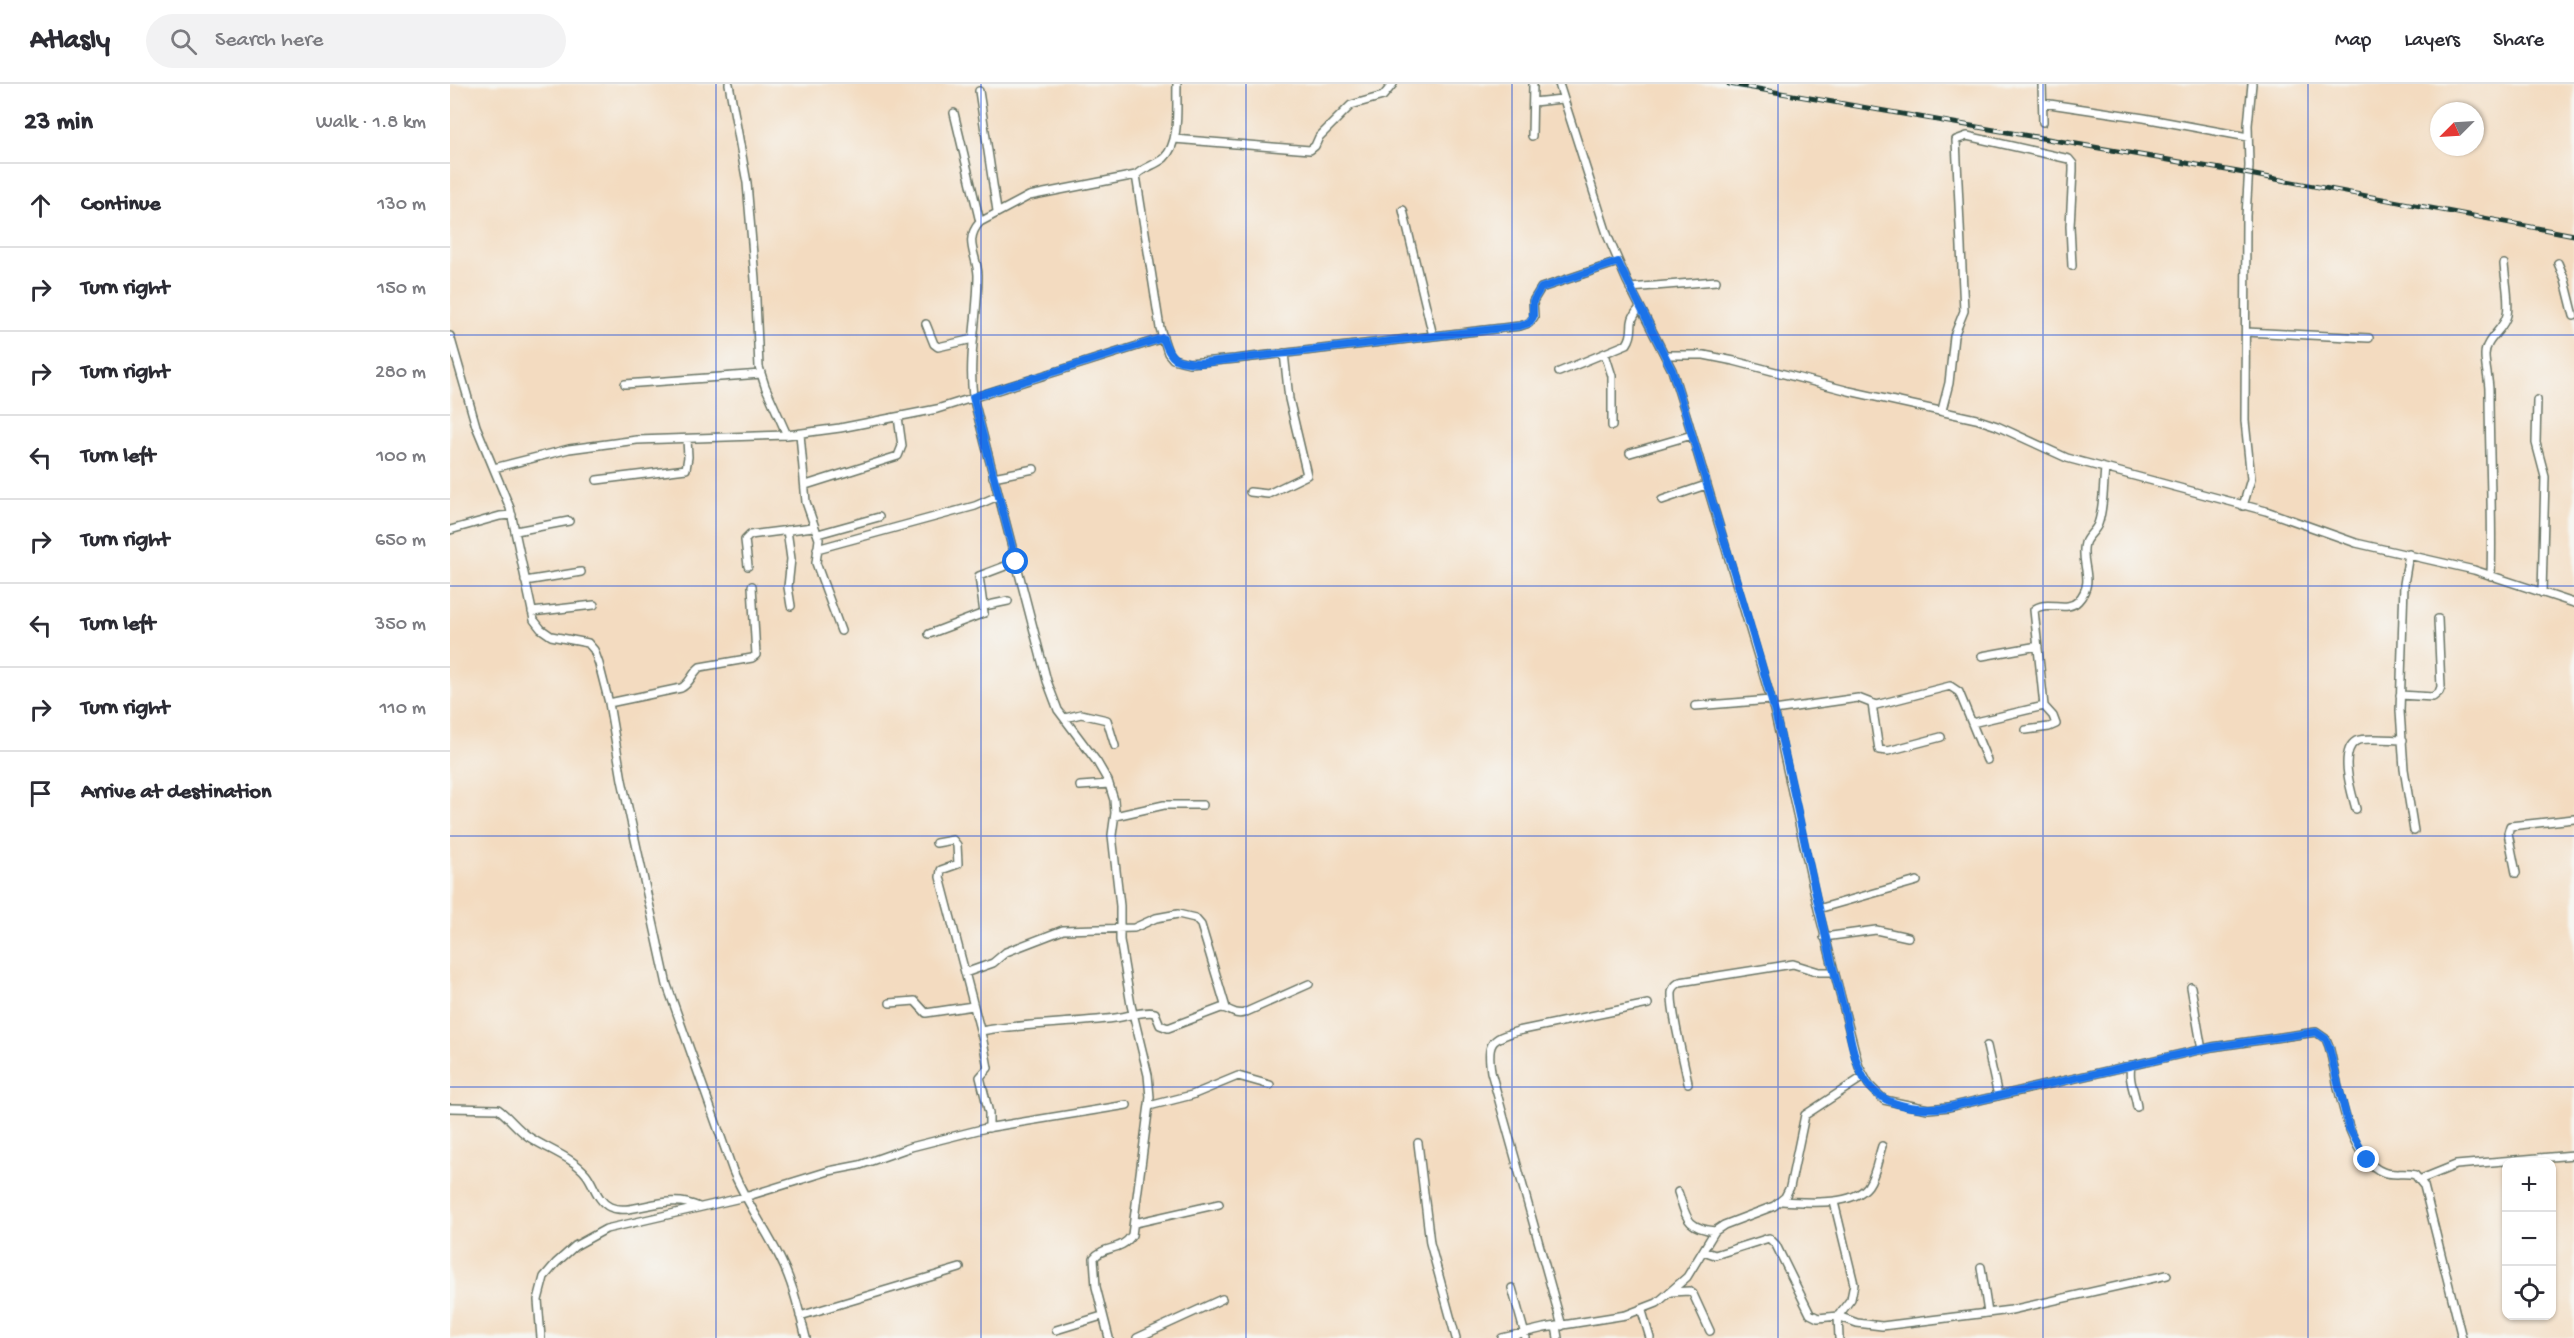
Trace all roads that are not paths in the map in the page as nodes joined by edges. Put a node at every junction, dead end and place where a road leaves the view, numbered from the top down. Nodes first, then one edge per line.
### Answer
1 (729, 84) edge
2 (1177, 84) edge
3 (1393, 84) edge
4 (1533, 84) edge
5 (1558, 84) edge
6 (2042, 84) edge
7 (2252, 84) edge
8 (980, 91) dead end
9 (1562, 99) junction
10 (1533, 102) junction
11 (2043, 103) junction
12 (954, 113) dead end
13 (2043, 122) dead end
14 (1532, 136) dead end
15 (2248, 137) junction
16 (1174, 139) junction
17 (1136, 175) junction
18 (1403, 210) dead end
19 (997, 211) junction
20 (980, 222) junction
21 (1618, 262) junction
22 (2558, 263) dead end
23 (2504, 264) dead end
24 (2072, 266) dead end
25 (1716, 281) dead end
26 (1630, 288) junction
27 (1640, 308) junction
28 (2574, 316) edge
29 (926, 324) dead end
30 (2246, 332) junction
31 (450, 336) edge
32 (1433, 336) junction
33 (1163, 338) junction
34 (2369, 338) dead end
35 (973, 339) junction
36 (1284, 353) junction
37 (1605, 354) junction
38 (1665, 355) junction
39 (1559, 372) dead end
40 (761, 374) junction
41 (625, 384) dead end
42 (973, 397) junction
43 (2537, 400) dead end
44 (1942, 410) junction
45 (898, 417) junction
46 (1612, 426) dead end
47 (800, 434) junction
48 (787, 435) junction
49 (1692, 435) junction
50 (687, 439) junction
51 (1630, 453) dead end
52 (494, 468) junction
53 (1034, 469) dead end
54 (2105, 469) junction
55 (993, 477) junction
56 (597, 480) dead end
57 (806, 485) junction
58 (1706, 485) junction
59 (1250, 492) dead end
60 (998, 496) junction
61 (1662, 500) dead end
62 (2243, 506) junction
63 (512, 515) junction
64 (879, 517) dead end
65 (569, 521) dead end
66 (813, 527) junction
67 (450, 530) edge
68 (787, 530) junction
69 (516, 531) junction
70 (818, 534) junction
71 (818, 549) junction
72 (2409, 554) junction
73 (1016, 562) junction
74 (748, 566) dead end
75 (581, 572) dead end
76 (2491, 576) junction
77 (525, 581) junction
78 (752, 586) dead end
79 (2542, 593) junction
80 (1008, 601) dead end
81 (2574, 603) edge
82 (594, 605) dead end
83 (791, 606) dead end
84 (984, 606) junction
85 (532, 612) junction
86 (2438, 619) dead end
87 (841, 631) dead end
88 (929, 634) dead end
89 (2038, 646) junction
90 (1982, 656) dead end
91 (2400, 695) junction
92 (1771, 700) junction
93 (609, 703) junction
94 (1872, 704) junction
95 (1695, 706) dead end
96 (2044, 706) junction
97 (1774, 710) junction
98 (1065, 718) junction
99 (1972, 723) junction
100 (2026, 730) dead end
101 (1941, 737) dead end
102 (2403, 740) junction
103 (1114, 746) dead end
104 (1987, 760) dead end
105 (1109, 784) junction
106 (1080, 786) dead end
107 (1203, 805) dead end
108 (2356, 809) dead end
109 (1115, 816) junction
110 (2574, 819) edge
111 (2414, 831) dead end
112 (936, 843) dead end
113 (2516, 873) dead end
114 (1917, 881) dead end
115 (1818, 909) junction
116 (1120, 929) junction
117 (1824, 937) junction
118 (1908, 937) dead end
119 (1833, 972) junction
120 (965, 973) junction
121 (1309, 984) dead end
122 (2191, 987) dead end
123 (890, 1003) dead end
124 (1648, 1004) dead end
125 (973, 1006) junction
126 (1226, 1008) junction
127 (1134, 1016) junction
128 (981, 1031) junction
129 (1987, 1046) dead end
130 (2202, 1050) junction
131 (2131, 1065) junction
132 (1863, 1077) junction
133 (1688, 1083) dead end
134 (1270, 1085) dead end
135 (1998, 1096) junction
136 (1127, 1105) dead end
137 (1149, 1106) junction
138 (2137, 1107) dead end
139 (450, 1108) edge
140 (989, 1128) junction
141 (1418, 1143) dead end
142 (1882, 1146) dead end
143 (2574, 1155) edge
144 (2420, 1180) junction
145 (1678, 1192) dead end
146 (745, 1197) junction
147 (1782, 1202) junction
148 (1834, 1202) junction
149 (1219, 1204) dead end
150 (700, 1207) junction
151 (1135, 1223) junction
152 (1715, 1231) junction
153 (1703, 1251) junction
154 (1981, 1267) dead end
155 (960, 1268) dead end
156 (2167, 1275) dead end
157 (1512, 1288) dead end
158 (1671, 1292) junction
159 (1222, 1299) dead end
160 (1642, 1311) junction
161 (1988, 1313) junction
162 (800, 1316) junction
163 (1102, 1316) junction
164 (1838, 1316) junction
165 (1559, 1326) junction
166 (1056, 1330) dead end
167 (1710, 1331) dead end
168 (1525, 1335) edge
169 (542, 1338) edge
170 (806, 1338) edge
171 (1108, 1338) edge
172 (1137, 1338) edge
173 (1456, 1338) edge
174 (1502, 1338) edge
175 (1558, 1338) edge
176 (1650, 1338) edge
177 (1839, 1338) edge
178 (2462, 1338) edge

1 - 40 street
2 - 16 street
3 - 16 street
4 - 10 street
5 - 9 street
6 - 11 street
7 - 15 street
8 - 19 street
9 - 10 street
9 - 21 street
10 - 14 street
11 - 13 street
11 - 15 street
12 - 20 street
15 - 30 street
16 - 17 street
17 - 19 street
17 - 33 street
18 - 32 street
19 - 20 street
20 - 35 street
21 - 26 street
21 - 32 street
22 - 28 street
23 - 76 street
24 - 44 street
25 - 26 street
26 - 27 street
27 - 37 street
27 - 38 street
29 - 35 street
30 - 34 street
30 - 62 street
31 - 52 street
32 - 36 street
33 - 36 street
33 - 42 street
35 - 42 street
36 - 59 street
37 - 39 street
37 - 46 street
38 - 44 street
38 - 49 street
40 - 41 street
40 - 48 street
42 - 45 street
42 - 55 street
43 - 79 street
44 - 54 street
45 - 47 street
45 - 57 street
47 - 48 street
47 - 57 street
48 - 50 street
49 - 51 street
49 - 58 street
50 - 52 street
50 - 56 street
52 - 63 street
53 - 55 street
54 - 62 street
54 - 89 street
55 - 60 street
57 - 66 street
58 - 61 street
58 - 92 street
60 - 71 street
60 - 73 street
62 - 72 street
63 - 67 street
63 - 69 street
64 - 70 street
65 - 69 street
66 - 68 street
66 - 70 street
68 - 74 street
68 - 83 street
69 - 77 street
70 - 71 street
71 - 87 street
72 - 76 street
72 - 91 street
73 - 84 street
73 - 98 street
75 - 77 street
76 - 79 street
77 - 85 street
78 - 93 street
79 - 81 street
80 - 84 street
82 - 85 street
84 - 88 street
85 - 93 street
86 - 91 street
89 - 90 street
89 - 96 street
91 - 102 street
92 - 95 street
92 - 97 street
93 - 146 street
94 - 97 street
94 - 99 street
94 - 101 street
96 - 99 street
96 - 100 street
97 - 115 street
98 - 103 street
98 - 105 street
99 - 104 street
102 - 108 street
102 - 111 street
105 - 106 street
105 - 109 street
107 - 109 street
109 - 116 street
110 - 113 street
112 - 120 street
114 - 115 street
115 - 117 street
116 - 120 street
116 - 126 street
116 - 127 street
117 - 118 street
117 - 119 street
119 - 132 street
119 - 133 street
120 - 125 street
121 - 126 street
122 - 130 street
123 - 125 street
124 - 165 street
125 - 128 street
126 - 127 street
127 - 128 street
127 - 137 street
128 - 140 street
129 - 135 street
130 - 131 street
130 - 144 street
131 - 135 street
131 - 138 street
132 - 135 street
132 - 147 street
134 - 137 street
136 - 140 street
137 - 151 street
139 - 150 street
140 - 146 street
141 - 173 street
142 - 148 street
143 - 144 street
144 - 178 street
145 - 152 street
146 - 150 street
146 - 162 street
147 - 148 street
147 - 152 street
148 - 164 street
149 - 151 street
150 - 169 street
151 - 163 street
152 - 153 street
153 - 158 street
153 - 164 street
154 - 161 street
155 - 162 street
156 - 161 street
157 - 168 street
158 - 160 street
158 - 167 street
159 - 172 street
160 - 165 street
160 - 176 street
161 - 164 street
162 - 170 street
163 - 166 street
163 - 171 street
164 - 177 street
165 - 168 street
165 - 175 street
168 - 174 street

